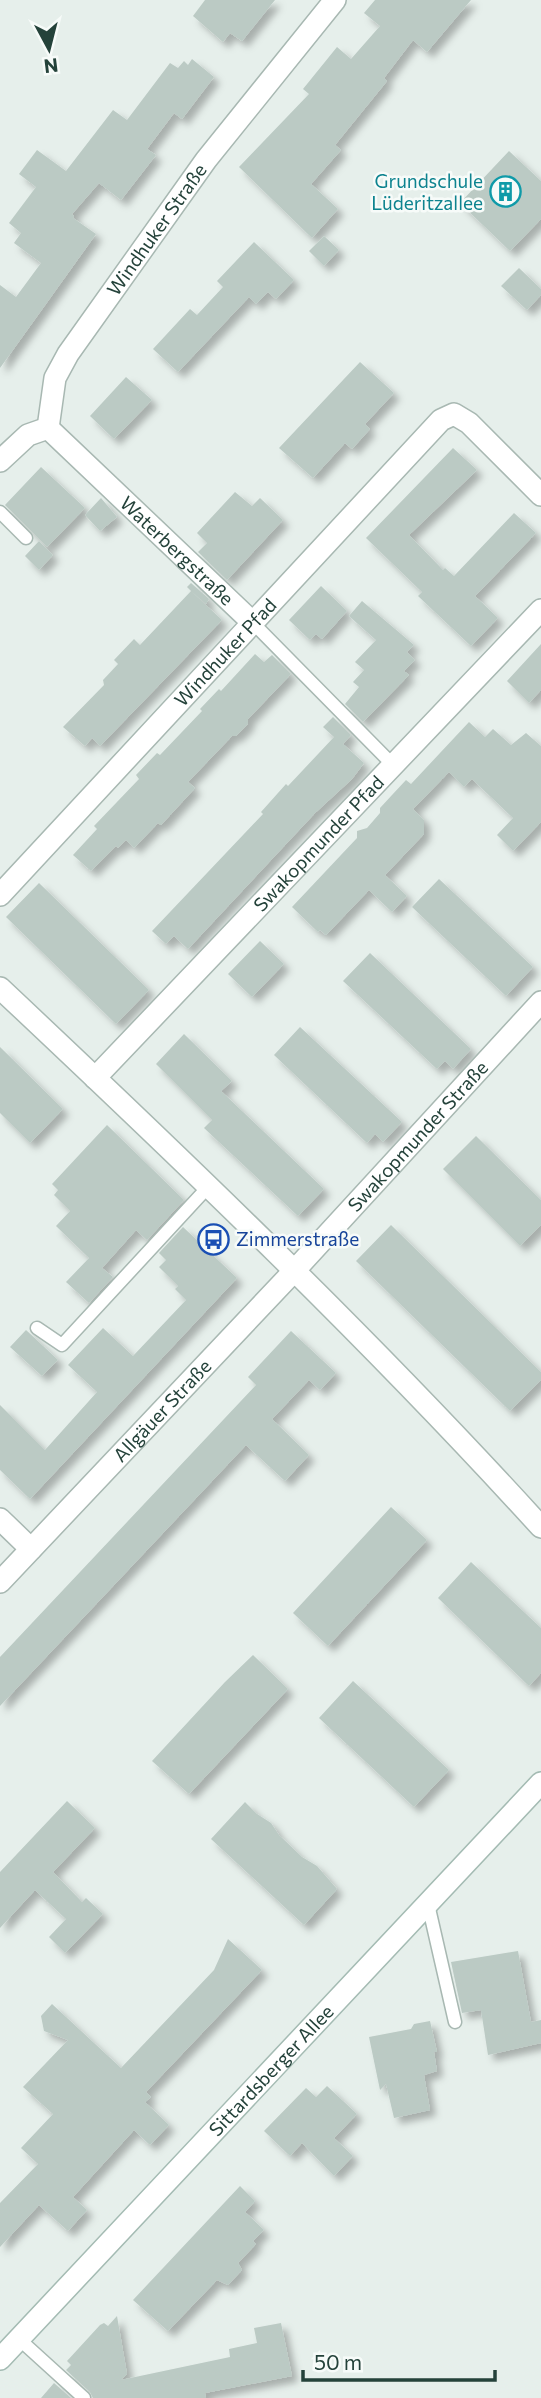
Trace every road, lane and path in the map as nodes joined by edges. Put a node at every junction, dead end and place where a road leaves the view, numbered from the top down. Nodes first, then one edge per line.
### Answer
1 (335, 0) edge
2 (48, 428) junction
3 (0, 461) edge
4 (541, 495) edge
5 (0, 512) edge
6 (26, 538) dead end
7 (541, 610) edge
8 (251, 622) junction
9 (394, 766) junction
10 (0, 895) edge
11 (0, 988) edge
12 (541, 1002) edge
13 (95, 1078) junction
14 (208, 1187) junction
15 (294, 1271) junction
16 (37, 1328) dead end
17 (0, 1519) edge
18 (541, 1527) edge
19 (32, 1549) junction
20 (0, 1582) edge
21 (541, 1783) edge
22 (428, 1904) junction
23 (455, 2022) dead end
24 (19, 2339) junction
25 (0, 2359) edge
26 (84, 2398) edge

1 - 2 street, Windhuker Straße
2 - 3 street
2 - 8 street, Waterbergstraße
4 - 8 street, Windhuker Pfad
5 - 6 lane
7 - 9 street, Swakopmunder Pfad
8 - 9 lane, Waterbergstraße
8 - 10 street, Windhuker Pfad
9 - 13 street, Swakopmunder Pfad
11 - 13 street
12 - 15 street, Swakopmunder Straße
13 - 14 street
14 - 15 street
14 - 16 lane
15 - 18 street
15 - 19 street, Allgäuer Straße
17 - 19 street
19 - 20 street, Allgäuer Straße
21 - 22 street, Sittardsberger Allee
22 - 23 lane
22 - 24 street, Sittardsberger Allee
24 - 25 street, Sittardsberger Allee
24 - 26 lane

